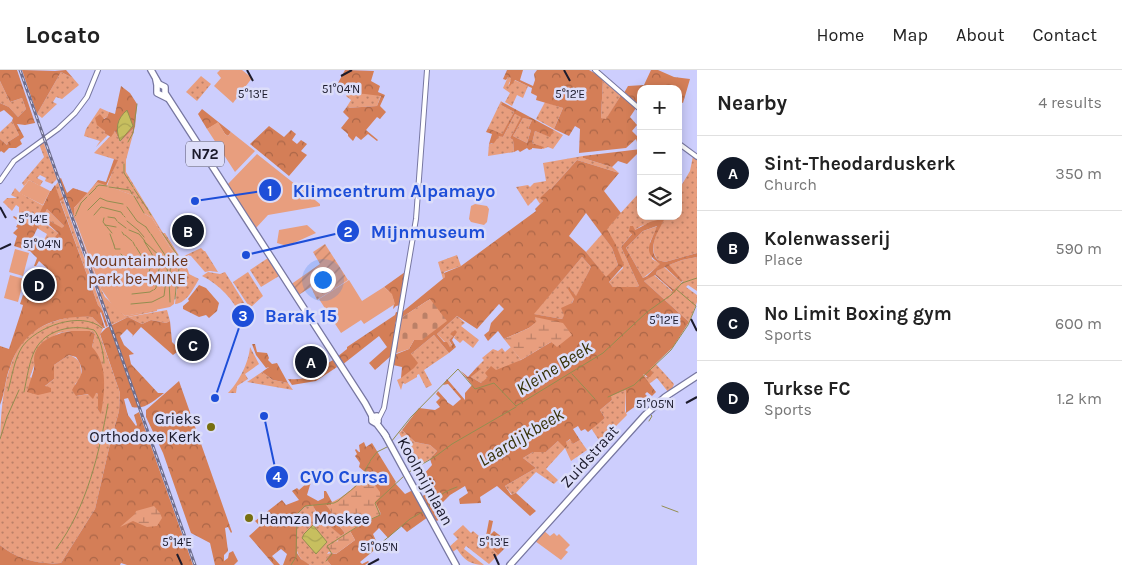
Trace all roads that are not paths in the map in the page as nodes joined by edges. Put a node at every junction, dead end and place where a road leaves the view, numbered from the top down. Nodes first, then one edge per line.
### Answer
1 (98, 70) edge
2 (426, 70) edge
3 (595, 70) edge
4 (152, 73) edge
5 (637, 107) edge
6 (682, 145) edge
7 (697, 157) edge
8 (0, 181) edge
9 (697, 376) edge
10 (376, 418) junction
11 (456, 565) edge
12 (510, 565) edge

1 - 8 street
2 - 10 street
3 - 5 street
4 - 10 main road, Koolmijnlaan / N72
6 - 7 street
9 - 12 main road, Zuidstraat
10 - 11 main road, Koolmijnlaan / N72

